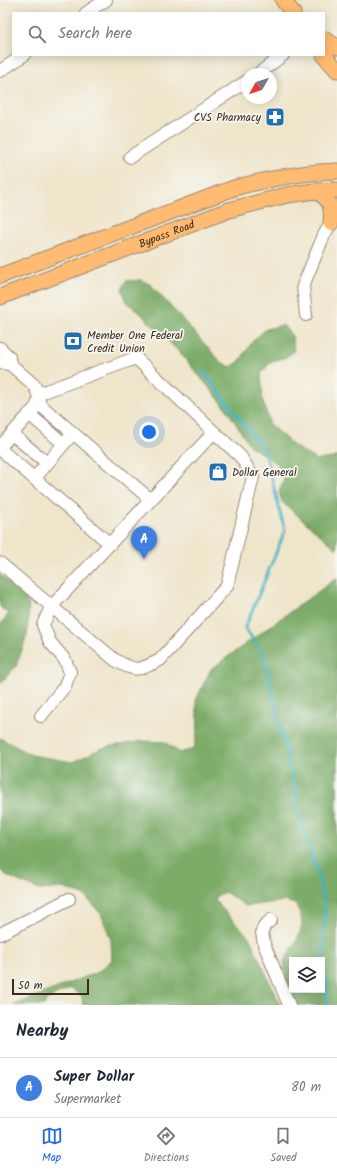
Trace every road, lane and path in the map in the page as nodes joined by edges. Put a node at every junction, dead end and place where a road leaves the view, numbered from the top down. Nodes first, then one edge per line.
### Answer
1 (106, 0) edge
2 (283, 0) edge
3 (88, 12) edge
4 (292, 12) edge
5 (325, 40) edge
6 (337, 47) edge
7 (22, 56) edge
8 (282, 56) edge
9 (325, 56) edge
10 (266, 68) edge
11 (337, 70) edge
12 (0, 71) edge
13 (241, 85) edge
14 (130, 157) dead end
15 (337, 172) edge
16 (337, 190) edge
17 (316, 191) junction
18 (334, 219) edge
19 (0, 276) edge
20 (0, 297) edge
21 (306, 315) dead end
22 (0, 348) edge
23 (5, 364) edge
24 (38, 398) junction
25 (29, 414) junction
26 (214, 432) junction
27 (73, 433) junction
28 (12, 434) junction
29 (64, 444) junction
30 (0, 448) edge
31 (48, 463) junction
32 (34, 479) junction
33 (151, 500) junction
34 (110, 544) junction
35 (0, 562) edge
36 (51, 607) junction
37 (41, 716) dead end
38 (69, 899) dead end
39 (271, 920) dead end
40 (0, 934) edge
41 (289, 1005) edge

1 - 3 street
2 - 4 main road
5 - 6 main road
7 - 12 street
8 - 10 street
9 - 11 main road
13 - 14 street
15 - 19 main road, Bypass Road
16 - 17 main road, Bypass Road
17 - 18 main road
17 - 20 main road, Bypass Road
18 - 21 street
22 - 23 street
23 - 24 street
24 - 25 street
24 - 26 street
24 - 27 street
25 - 28 street
25 - 29 street
26 - 33 street
26 - 36 street
27 - 29 street
27 - 33 street
28 - 30 street
28 - 31 street
29 - 31 street
30 - 32 street
31 - 32 street
32 - 34 street
33 - 34 street
34 - 36 street
35 - 36 street
36 - 37 street
38 - 40 street
39 - 41 street

